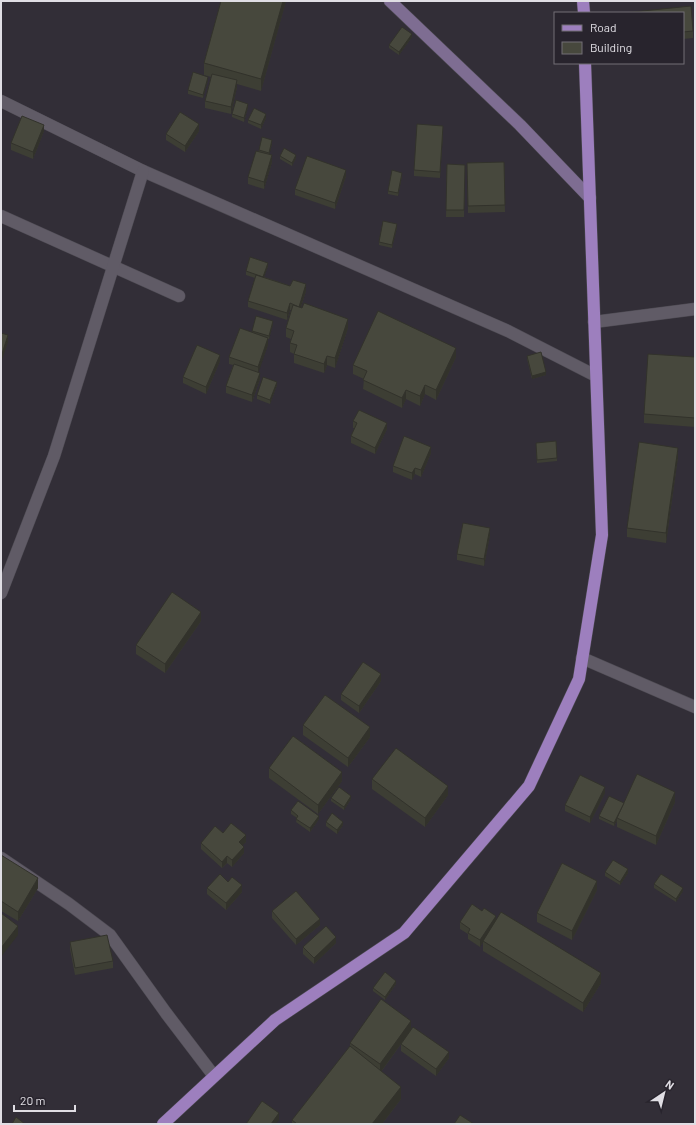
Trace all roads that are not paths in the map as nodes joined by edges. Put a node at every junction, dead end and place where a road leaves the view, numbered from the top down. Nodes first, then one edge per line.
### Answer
1 (390, 1) edge
2 (583, 1) edge
3 (584, 12) edge
4 (585, 64) edge
5 (1, 100) edge
6 (143, 171) junction
7 (590, 198) junction
8 (1, 216) edge
9 (114, 267) junction
10 (179, 296) dead end
11 (695, 309) edge
12 (594, 322) junction
13 (596, 376) junction
14 (1, 593) edge
15 (582, 658) junction
16 (695, 708) edge
17 (1, 858) edge
18 (214, 1076) junction
19 (163, 1124) edge

1 - 7 street
2 - 3 main road
4 - 7 main road
5 - 6 street
6 - 9 street
6 - 13 street
7 - 12 main road
8 - 9 street
9 - 10 street
9 - 14 street
11 - 12 street
12 - 13 main road
13 - 15 main road
15 - 16 street
15 - 18 main road
17 - 18 street
18 - 19 main road

